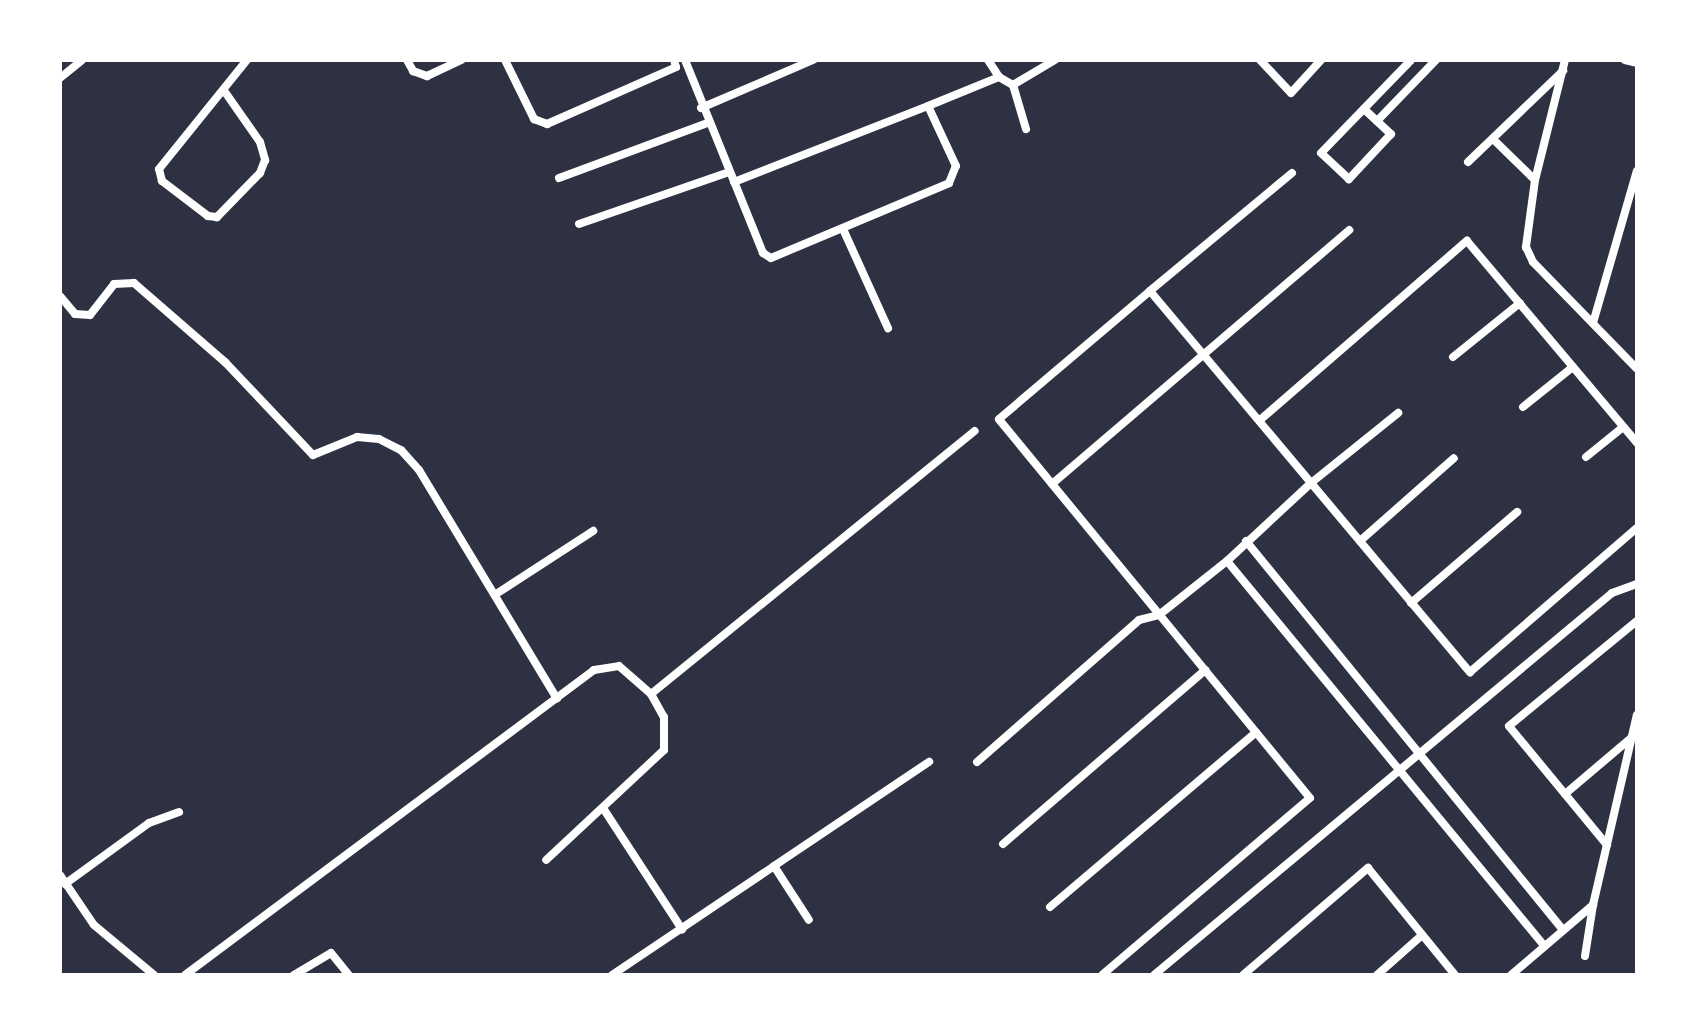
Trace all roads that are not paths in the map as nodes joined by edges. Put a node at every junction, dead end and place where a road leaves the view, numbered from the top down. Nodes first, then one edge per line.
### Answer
1 (82, 60) edge
2 (247, 60) edge
3 (407, 60) edge
4 (462, 60) edge
5 (505, 60) edge
6 (674, 60) edge
7 (685, 60) edge
8 (813, 60) edge
9 (988, 60) edge
10 (1055, 60) edge
11 (1260, 60) edge
12 (1321, 60) edge
13 (1411, 60) edge
14 (1436, 60) edge
15 (1565, 60) edge
16 (1625, 60) edge
17 (1637, 63) edge
18 (1563, 71) junction
19 (999, 77) junction
20 (60, 78) edge
21 (1013, 85) junction
22 (225, 92) junction
23 (928, 106) junction
24 (701, 108) junction
25 (1364, 109) junction
26 (1377, 121) junction
27 (708, 123) junction
28 (1026, 129) dead end
29 (1494, 140) junction
30 (1468, 162) dead end
31 (1637, 171) edge
32 (729, 172) junction
33 (1292, 173) dead end
34 (559, 178) dead end
35 (1535, 180) junction
36 (734, 182) junction
37 (579, 224) dead end
38 (843, 229) junction
39 (1349, 230) dead end
40 (1150, 291) junction
41 (60, 296) edge
42 (1520, 303) junction
43 (1593, 323) junction
44 (888, 328) dead end
45 (1203, 352) junction
46 (1453, 357) dead end
47 (1573, 367) junction
48 (1637, 369) edge
49 (1523, 407) dead end
50 (1398, 413) dead end
51 (1260, 420) junction
52 (1623, 427) junction
53 (975, 431) dead end
54 (1637, 443) edge
55 (1586, 457) dead end
56 (1454, 458) dead end
57 (1311, 483) junction
58 (1052, 484) junction
59 (1517, 512) dead end
60 (1637, 528) edge
61 (593, 531) dead end
62 (1246, 541) junction
63 (1360, 541) junction
64 (1227, 561) junction
65 (1637, 584) edge
66 (496, 594) junction
67 (1411, 603) junction
68 (1159, 615) junction
69 (1637, 621) edge
70 (1205, 670) junction
71 (651, 694) junction
72 (557, 699) junction
73 (1637, 715) edge
74 (1256, 732) junction
75 (1631, 738) junction
76 (1419, 753) junction
77 (929, 762) dead end
78 (977, 762) dead end
79 (1399, 770) junction
80 (1565, 794) junction
81 (603, 808) junction
82 (179, 812) dead end
83 (1003, 844) dead end
84 (1607, 845) junction
85 (546, 860) dead end
86 (774, 866) junction
87 (60, 875) edge
88 (65, 884) junction
89 (1593, 905) junction
90 (1050, 907) dead end
91 (809, 920) dead end
92 (682, 929) junction
93 (1563, 930) junction
94 (1422, 935) junction
95 (1544, 946) junction
96 (1585, 956) dead end
97 (154, 975) edge
98 (185, 975) edge
99 (294, 975) edge
100 (349, 975) edge
101 (612, 975) edge
102 (1102, 975) edge
103 (1154, 975) edge
104 (1243, 975) edge
105 (1377, 975) edge
106 (1455, 975) edge
107 (1511, 975) edge

1 - 20 street
2 - 22 street
3 - 4 street
5 - 6 street
7 - 24 street
8 - 24 street
9 - 19 street
10 - 21 street
11 - 12 street
13 - 25 street
14 - 26 street
15 - 18 street
16 - 17 street
18 - 29 street
18 - 35 street
19 - 21 street
19 - 23 street
21 - 28 street
22 - 22 street
23 - 36 street
23 - 38 street
24 - 27 street
25 - 26 street
25 - 26 street
27 - 32 street
27 - 34 street
29 - 30 street
29 - 35 street
31 - 43 street
32 - 36 street
32 - 37 street
33 - 40 street
35 - 43 street
36 - 38 street
38 - 44 street
39 - 45 street
40 - 45 street
40 - 58 street
41 - 66 street
42 - 46 street
42 - 47 street
42 - 51 street
43 - 48 street
45 - 51 street
45 - 58 street
47 - 49 street
47 - 52 street
50 - 57 street
51 - 57 street
52 - 54 street
52 - 55 street
53 - 71 street
56 - 63 street
57 - 62 street
57 - 63 street
58 - 68 street
59 - 67 street
60 - 67 street
61 - 66 street
62 - 64 street
62 - 76 street
63 - 67 street
64 - 68 street
64 - 79 street
65 - 76 street
66 - 72 street
68 - 70 street
68 - 78 street
69 - 80 street
70 - 74 street
70 - 83 street
71 - 72 street
71 - 81 street
72 - 98 street
73 - 75 street
74 - 90 street
74 - 102 street
75 - 80 street
75 - 84 street
76 - 79 street
76 - 93 street
77 - 86 street
79 - 95 street
79 - 103 street
80 - 84 street
81 - 85 street
81 - 92 street
82 - 88 street
84 - 89 street
86 - 91 street
86 - 92 street
87 - 88 street
88 - 97 street
89 - 93 street
89 - 96 street
92 - 101 street
93 - 95 street
94 - 104 street
94 - 105 street
94 - 106 street
95 - 107 street
99 - 100 street

